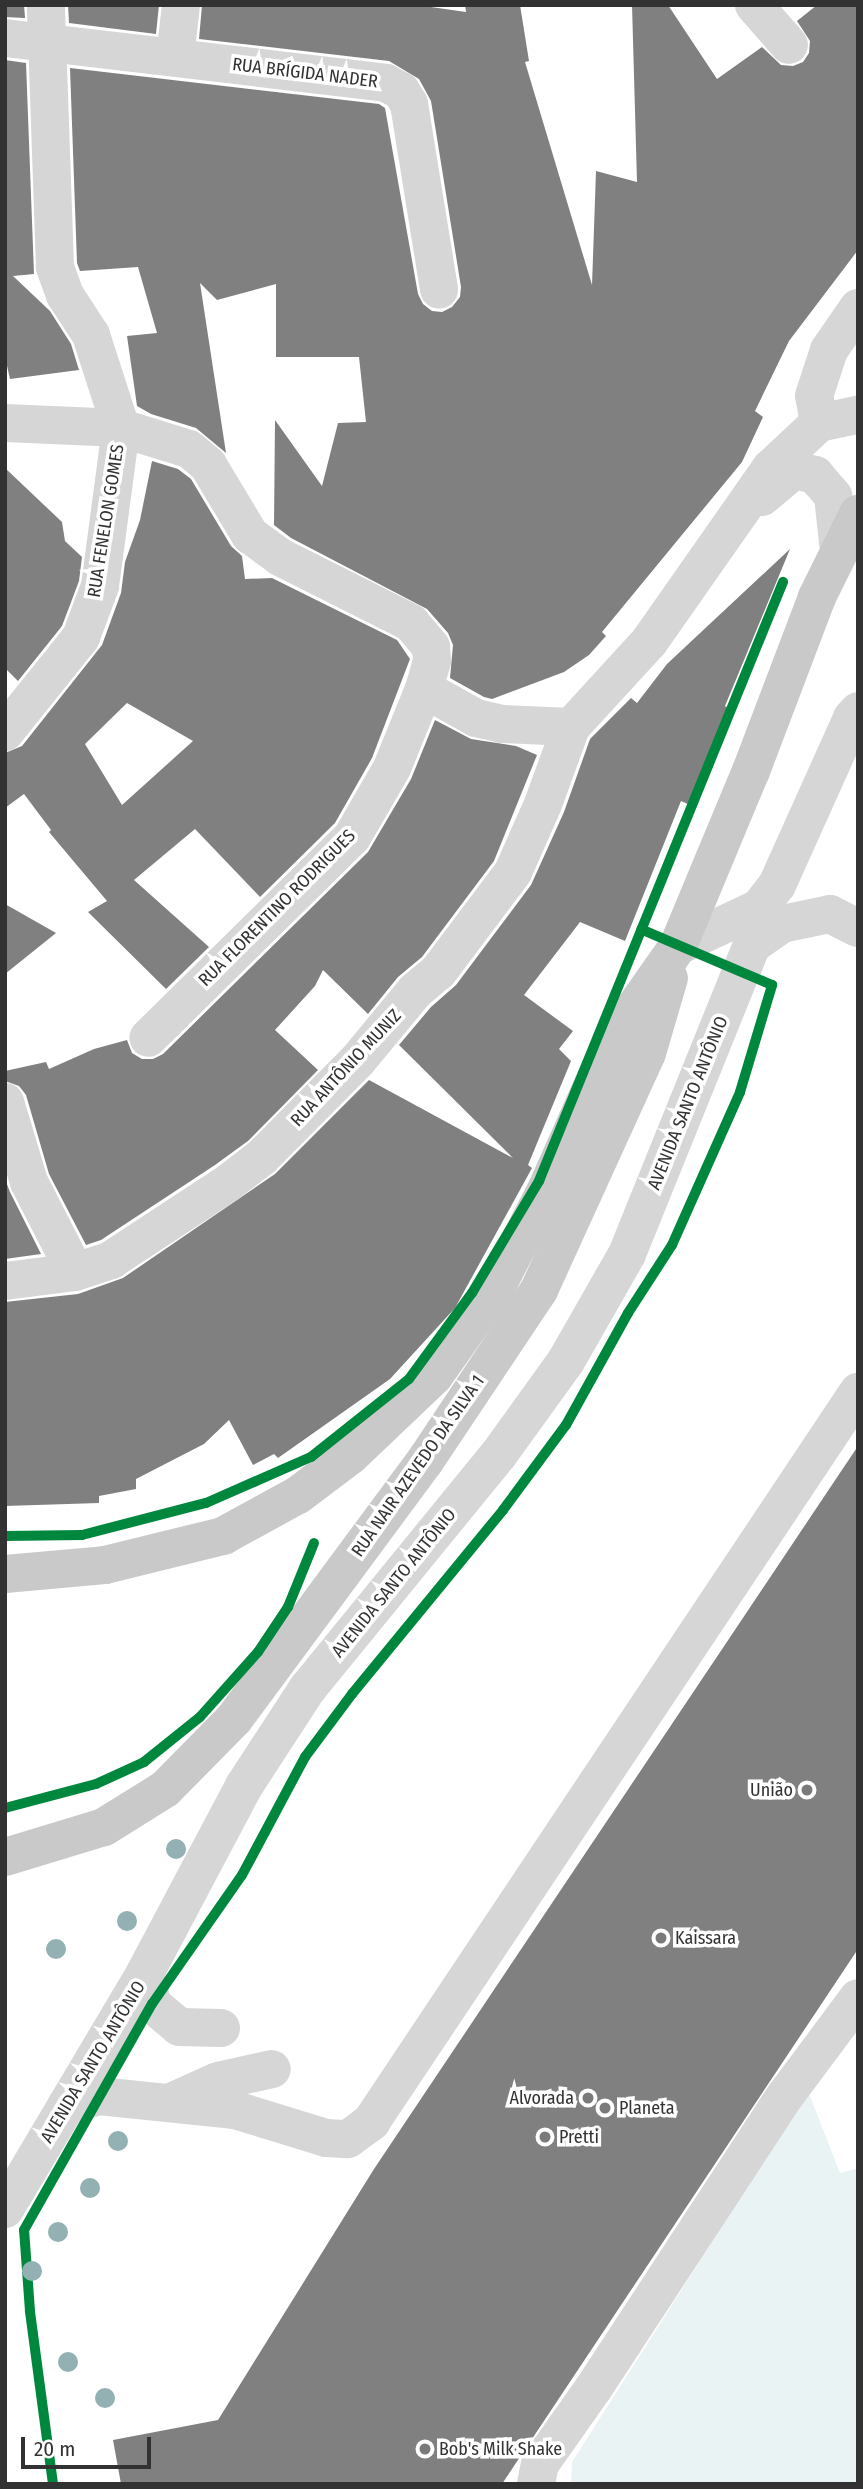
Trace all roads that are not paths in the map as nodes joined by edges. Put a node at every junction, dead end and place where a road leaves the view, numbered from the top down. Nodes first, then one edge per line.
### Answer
1 (46, 5) edge
2 (181, 5) edge
3 (754, 5) edge
4 (5, 38) edge
5 (50, 44) junction
6 (789, 45) dead end
7 (175, 57) junction
8 (439, 290) dead end
9 (858, 308) edge
10 (858, 415) edge
11 (5, 423) edge
12 (819, 423) junction
13 (121, 428) junction
14 (858, 514) edge
15 (735, 522) junction
16 (839, 551) junction
17 (424, 688) junction
18 (858, 711) edge
19 (571, 727) junction
20 (5, 732) edge
21 (858, 929) edge
22 (678, 946) junction
23 (148, 1038) dead end
24 (5, 1102) edge
25 (75, 1272) junction
26 (5, 1281) edge
27 (858, 1392) edge
28 (5, 1574) edge
29 (5, 1857) edge
30 (145, 1973) junction
31 (858, 1997) edge
32 (221, 2028) dead end
33 (272, 2070) dead end
34 (169, 2102) junction
35 (66, 2106) junction
36 (5, 2208) edge
37 (536, 2484) edge

1 - 5 street, RUA FENELON GOMES
2 - 7 street
3 - 6 street
4 - 5 street, RUA BRÍGIDA NADER
5 - 7 street, RUA BRÍGIDA NADER
5 - 13 street, RUA FENELON GOMES
7 - 8 street, RUA BRÍGIDA NADER
9 - 12 street
10 - 12 street
11 - 13 street, RUA FLORENTINO RODRIGUES
12 - 15 street
13 - 17 street, RUA FLORENTINO RODRIGUES
13 - 20 street, RUA FENELON GOMES
14 - 16 main road
15 - 16 street
15 - 19 street
16 - 22 main road
17 - 19 street
17 - 23 street, RUA FLORENTINO RODRIGUES
18 - 22 street
19 - 25 street, RUA ANTÔNIO MUNIZ
21 - 30 street, AVENIDA SANTO ANTÔNIO
22 - 28 main road
22 - 29 main road, RUA NAIR AZEVEDO DA SILVA 1
24 - 25 street
25 - 26 street, RUA ANTÔNIO MUNIZ
27 - 34 street
30 - 32 street
30 - 35 street, AVENIDA SANTO ANTÔNIO
31 - 37 street
33 - 34 street
34 - 35 street
35 - 36 street, AVENIDA SANTO ANTÔNIO

